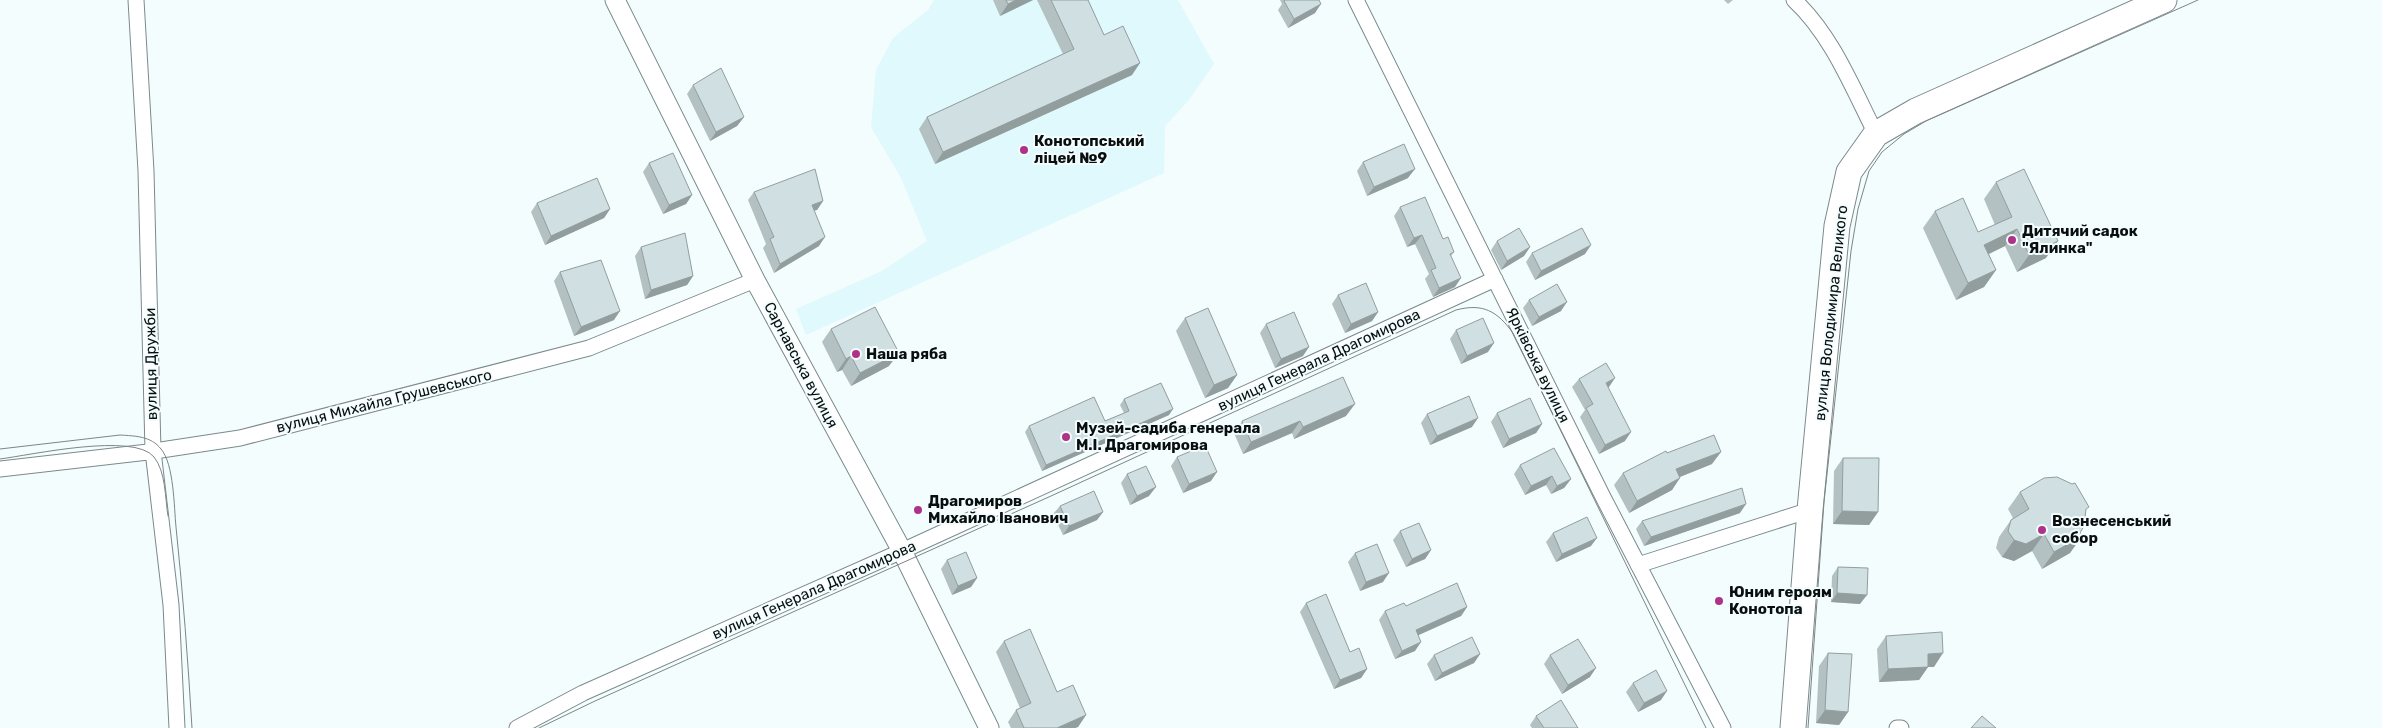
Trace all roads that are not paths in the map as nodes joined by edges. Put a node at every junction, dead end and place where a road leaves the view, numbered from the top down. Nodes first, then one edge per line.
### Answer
1 (136, 0) edge
2 (615, 0) edge
3 (1356, 0) edge
4 (1794, 0) edge
5 (2164, 0) edge
6 (1876, 134) junction
7 (1495, 279) junction
8 (755, 280) junction
9 (153, 451) junction
10 (0, 469) edge
11 (1810, 510) junction
12 (902, 551) junction
13 (1638, 565) junction
14 (177, 728) edge
15 (517, 728) edge
16 (989, 728) edge
17 (1723, 728) edge
18 (1793, 728) edge

1 - 9 street, вулиця Дружби
2 - 8 street, Сарнавська вулиця
3 - 7 street, Ярківська вулиця
4 - 6 street
5 - 6 main road, вулиця Володимира Великого
6 - 11 main road, вулиця Володимира Великого
7 - 12 street, вулиця Генерала Драгомирова
7 - 13 street, Ярківська вулиця
8 - 9 street, вулиця Михайла Грушевського
8 - 12 street, Сарнавська вулиця
9 - 10 street, вулиця Михайла Грушевського
9 - 14 street, вулиця Дружби
11 - 13 street
11 - 18 main road, вулиця Володимира Великого
12 - 15 street, вулиця Генерала Драгомирова
12 - 16 street, Сарнавська вулиця
13 - 17 street, Ярківська вулиця

